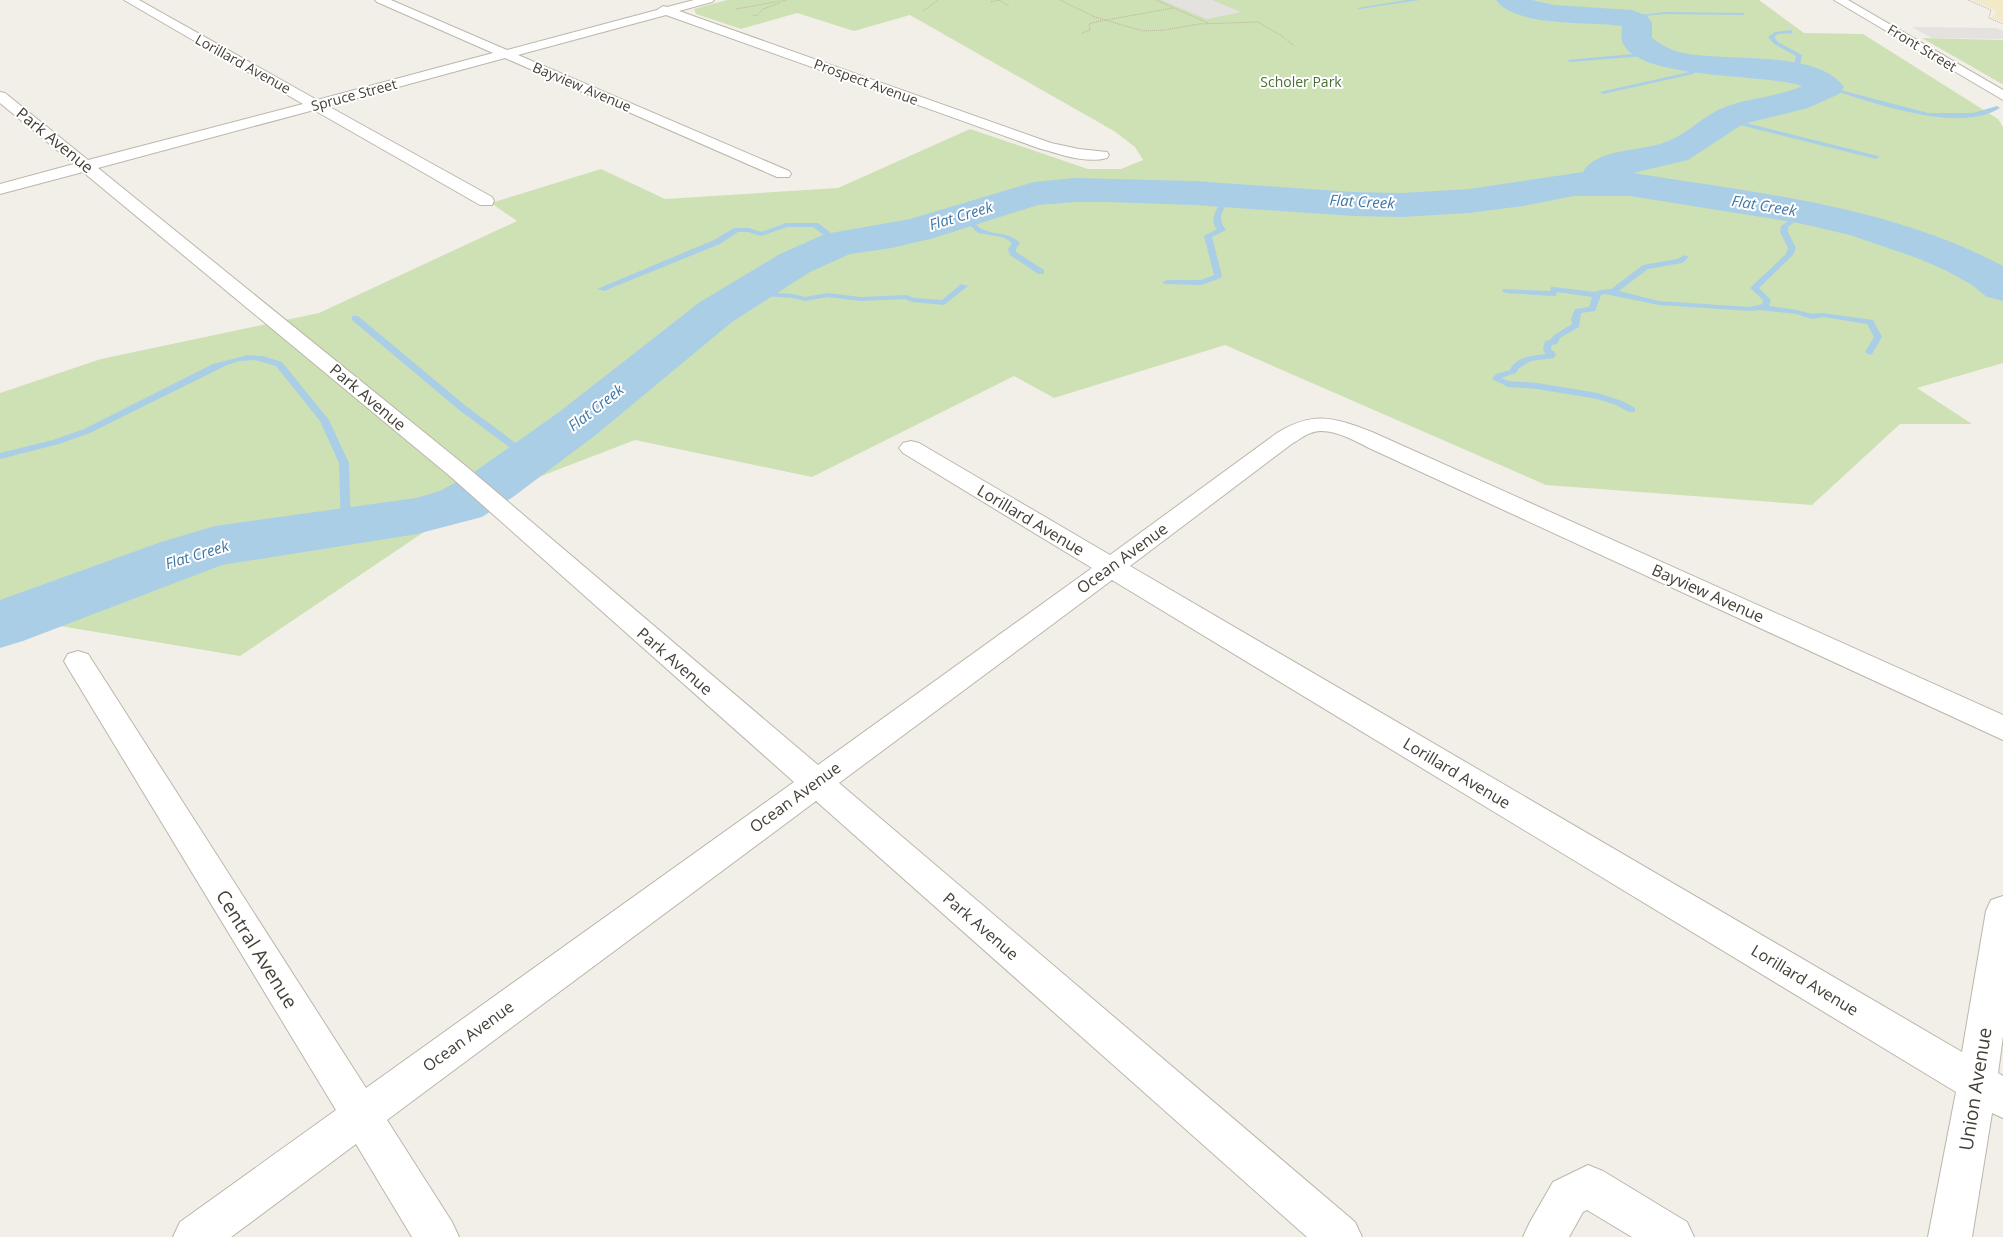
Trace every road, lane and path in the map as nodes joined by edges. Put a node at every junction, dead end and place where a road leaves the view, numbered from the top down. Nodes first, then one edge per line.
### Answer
1 (130, 0) edge
2 (381, 0) edge
3 (708, 0) edge
4 (787, 0) edge
5 (938, 0) edge
6 (999, 0) edge
7 (1060, 0) edge
8 (1156, 0) edge
9 (1840, 0) edge
10 (1968, 0) edge
11 (782, 1) junction
12 (991, 2) dead end
13 (641, 3) dead end
14 (1009, 6) dead end
15 (755, 7) junction
16 (1174, 8) junction
17 (763, 9) junction
18 (666, 11) junction
19 (923, 11) dead end
20 (1106, 20) junction
21 (1209, 23) junction
22 (2003, 24) edge
23 (1082, 32) dead end
24 (1294, 46) dead end
25 (506, 54) junction
26 (0, 96) edge
27 (2003, 96) edge
28 (316, 105) junction
29 (1101, 156) dead end
30 (87, 166) junction
31 (783, 174) dead end
32 (0, 189) edge
33 (486, 201) dead end
34 (911, 448) dead end
35 (1412, 459) joint
36 (1110, 568) junction
37 (78, 661) dead end
38 (2003, 728) edge
39 (815, 783) junction
40 (2003, 911) edge
41 (1990, 1090) edge
42 (361, 1115) junction
43 (195, 1237) edge
44 (437, 1237) edge
45 (1340, 1237) edge
46 (1545, 1237) edge
47 (1672, 1237) edge
48 (1950, 1237) edge

1 - 28 street, Lorillard Avenue
2 - 25 street, Bayview Avenue
3 - 18 street, Spruce Street
4 - 11 path
5 - 19 path
6 - 12 path
6 - 14 path
7 - 20 path
8 - 16 path
9 - 27 street, Front Street
10 - 22 path
11 - 15 path
11 - 17 path
13 - 18 street, Prospect Avenue
15 - 17 path
15 - 17 path
16 - 20 path
16 - 21 path
18 - 25 street, Spruce Street
18 - 29 street, Prospect Avenue
20 - 21 path
20 - 23 path
21 - 24 path
25 - 28 street, Spruce Street
25 - 31 street, Bayview Avenue
26 - 30 street, Park Avenue
28 - 30 street, Spruce Street
28 - 33 street, Lorillard Avenue
30 - 32 street, Spruce Street
30 - 39 street, Park Avenue
34 - 36 street, Lorillard Avenue
35 - 36 street, Ocean Avenue
35 - 38 street, Bayview Avenue
36 - 39 street, Ocean Avenue
36 - 41 street, Lorillard Avenue
37 - 42 street, Central Avenue
39 - 42 street, Ocean Avenue
39 - 45 street, Park Avenue
40 - 41 street, Union Avenue
41 - 48 street, Union Avenue
42 - 43 street, Ocean Avenue
42 - 44 street, Central Avenue
46 - 47 street

